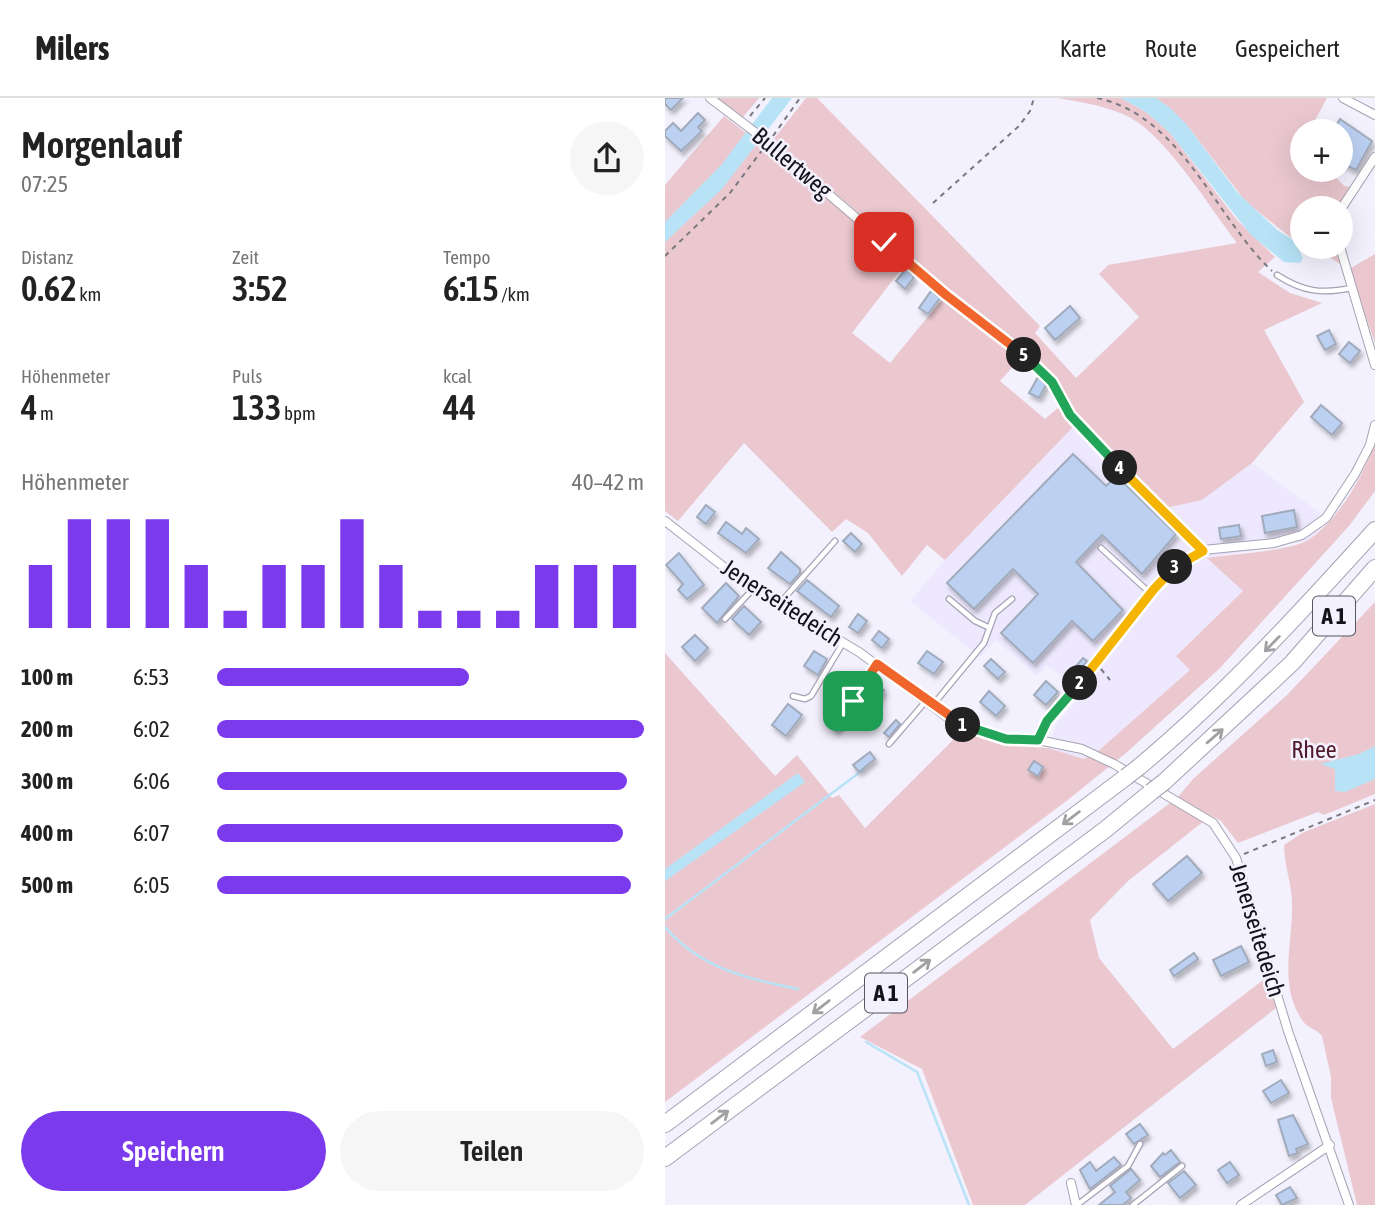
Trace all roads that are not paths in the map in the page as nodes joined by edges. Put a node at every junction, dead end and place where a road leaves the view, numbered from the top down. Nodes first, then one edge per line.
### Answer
1 (710, 98) edge
2 (1343, 98) edge
3 (1375, 115) edge
4 (1375, 158) edge
5 (1349, 196) edge
6 (1344, 259) edge
7 (1277, 275) road end
8 (1352, 288) junction
9 (1375, 365) edge
10 (1375, 425) edge
11 (1375, 514) edge
12 (665, 521) edge
13 (1375, 530) edge
14 (835, 541) dead end
15 (1101, 548) dead end
16 (1203, 551) junction
17 (1375, 568) edge
18 (753, 589) junction
19 (1150, 593) junction
20 (1318, 593) junction
21 (949, 599) dead end
22 (1012, 599) dead end
23 (779, 604) junction
24 (725, 619) dead end
25 (988, 627) junction
26 (843, 643) junction
27 (877, 664) junction
28 (793, 696) dead end
29 (930, 703) junction
30 (843, 729) dead end
31 (1038, 740) junction
32 (889, 744) dead end
33 (665, 1124) edge
34 (1140, 1144) dead end
35 (1330, 1145) junction
36 (665, 1158) edge
37 (1182, 1166) dead end
38 (1071, 1183) dead end
39 (1077, 1205) edge
40 (1133, 1205) edge
41 (1241, 1205) edge
42 (1349, 1205) edge

1 - 16 street, Bullertweg
2 - 3 street
4 - 5 street
6 - 8 street
7 - 8 lane
8 - 9 street
10 - 16 street
11 - 20 highway, A 1
12 - 18 street, Jenerseitedeich
13 - 20 highway
14 - 23 lane
15 - 19 lane
16 - 19 street
36 -> 17 highway, A 1
18 - 23 street, Jenerseitedeich
18 - 24 lane
19 - 31 street
20 -> 33 highway, A 1
21 - 25 lane
22 - 25 lane
23 - 26 street, Jenerseitedeich
25 - 29 lane
26 - 27 street, Jenerseitedeich
26 - 28 lane
27 - 29 street, Jenerseitedeich
27 - 30 lane
29 - 31 street, Jenerseitedeich
29 - 32 lane
31 - 35 street, Jenerseitedeich
34 - 39 lane
35 - 41 street
35 - 42 street, Jenerseitedeich
37 - 40 lane
38 - 39 street

